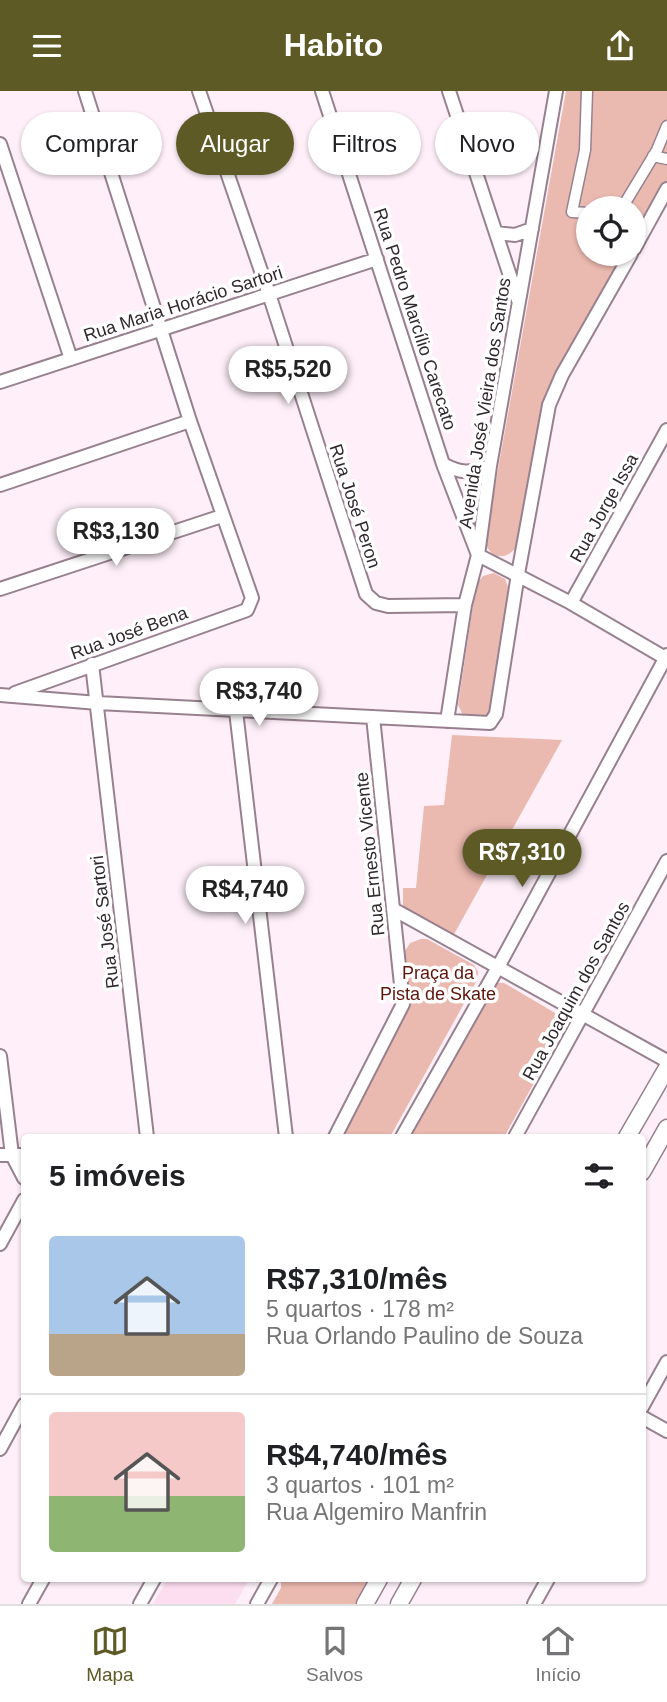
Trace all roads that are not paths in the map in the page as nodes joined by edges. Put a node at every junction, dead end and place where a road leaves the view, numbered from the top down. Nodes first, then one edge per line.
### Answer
1 (85, 91) edge
2 (199, 91) edge
3 (322, 91) edge
4 (449, 91) edge
5 (556, 91) edge
6 (587, 91) edge
7 (667, 125) edge
8 (0, 144) edge
9 (653, 156) junction
10 (667, 159) edge
11 (667, 189) edge
12 (629, 196) edge
13 (576, 212) edge
14 (646, 227) edge
15 (532, 229) junction
16 (496, 233) junction
17 (377, 259) junction
18 (624, 266) edge
19 (269, 294) junction
20 (519, 303) junction
21 (162, 329) junction
22 (71, 359) junction
23 (0, 382) edge
24 (190, 421) junction
25 (667, 429) edge
26 (443, 464) junction
27 (490, 466) junction
28 (0, 485) edge
29 (222, 516) junction
30 (478, 555) junction
31 (518, 574) junction
32 (0, 589) edge
33 (571, 603) junction
34 (465, 605) junction
35 (666, 657) edge
36 (92, 664) junction
37 (5, 695) edge
38 (97, 703) junction
39 (236, 711) junction
40 (373, 717) junction
41 (447, 721) junction
42 (667, 862) edge
43 (393, 909) junction
44 (497, 969) junction
45 (584, 1015) junction
46 (0, 1056) edge
47 (667, 1061) edge
48 (667, 1068) edge
49 (667, 1128) edge
50 (148, 1134) edge
51 (286, 1134) edge
52 (337, 1134) edge
53 (404, 1134) edge
54 (517, 1134) edge
55 (629, 1134) edge
56 (12, 1155) edge
57 (646, 1165) edge
58 (21, 1172) edge
59 (21, 1206) edge
60 (0, 1244) edge
61 (667, 1362) edge
62 (646, 1400) edge
63 (21, 1410) edge
64 (646, 1419) edge
65 (667, 1431) edge
66 (0, 1449) edge
67 (41, 1582) edge
68 (152, 1582) edge
69 (269, 1582) edge
70 (377, 1582) edge
71 (411, 1582) edge
72 (546, 1582) edge
73 (29, 1604) edge
74 (140, 1604) edge
75 (257, 1604) edge
76 (365, 1604) edge
77 (399, 1604) edge
78 (534, 1604) edge

1 - 21 street
2 - 19 street, Rua José Peron
3 - 17 street, Rua Pedro Marcílio Carecato
4 - 16 street
5 - 15 street, Avenida José Vieira dos Santos
6 - 13 street
7 - 9 street
8 - 22 street
9 - 10 street
9 - 12 street
11 - 14 street
15 - 16 street
15 - 20 street, Avenida José Vieira dos Santos
16 - 20 street
17 - 19 street, Rua Maria Horácio Sartori
17 - 26 street, Rua Pedro Marcílio Carecato
18 - 31 street
19 - 21 street, Rua Maria Horácio Sartori
19 - 34 street, Rua José Peron
20 - 27 street, Avenida José Vieira dos Santos
21 - 22 street, Rua Maria Horácio Sartori
21 - 24 street
22 - 23 street, Rua Maria Horácio Sartori
24 - 28 street
24 - 29 street
25 - 33 street, Rua Jorge Issa
26 - 27 street
26 - 30 street, Rua Pedro Marcílio Carecato
27 - 30 street, Avenida José Vieira dos Santos
29 - 32 street
29 - 36 street, Rua José Bena
30 - 31 street
30 - 34 street, Avenida José Vieira dos Santos
31 - 33 street
31 - 41 street
33 - 35 street
34 - 41 street, Avenida José Vieira dos Santos
35 - 44 street
36 - 37 street, Rua José Bena
36 - 38 street, Rua José Sartori
37 - 38 street
38 - 39 street
38 - 50 street, Rua José Sartori
39 - 40 street
39 - 51 street
40 - 41 street
40 - 43 street, Rua Ernesto Vicente
42 - 45 street, Rua Joaquim dos Santos
43 - 44 street
43 - 52 street, Rua Ernesto Vicente
44 - 45 street
44 - 53 street
45 - 47 street
45 - 54 street, Rua Joaquim dos Santos
46 - 56 street
48 - 55 street
49 - 57 street
56 - 58 street
59 - 60 street
61 - 62 street
63 - 66 street
64 - 65 street
67 - 73 street
68 - 74 street
69 - 75 street
70 - 76 street
71 - 77 street
72 - 78 street

